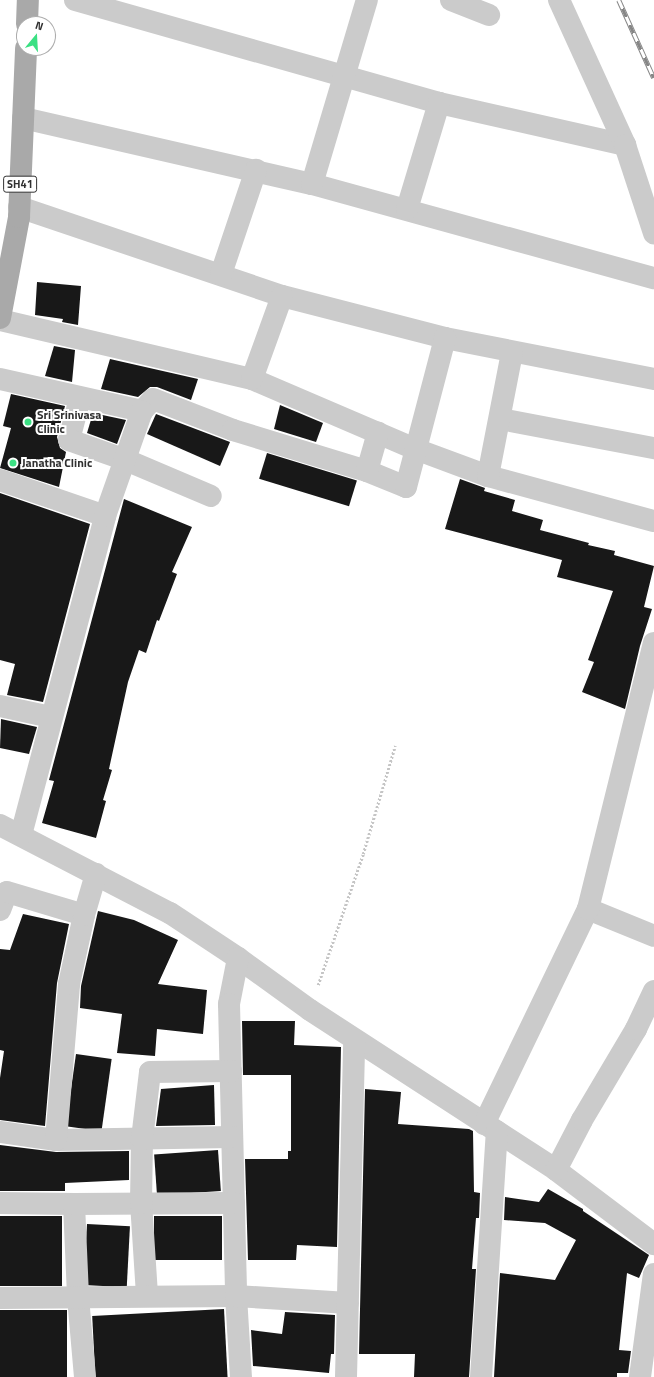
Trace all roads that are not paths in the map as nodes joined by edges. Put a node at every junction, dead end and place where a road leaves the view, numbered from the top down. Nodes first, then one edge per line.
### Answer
1 (28, 0) edge
2 (75, 0) edge
3 (367, 0) edge
4 (451, 0) edge
5 (559, 0) edge
6 (490, 15) dead end
7 (27, 16) edge
8 (26, 56) edge
9 (344, 78) junction
10 (439, 103) junction
11 (23, 118) junction
12 (625, 146) junction
13 (256, 170) junction
14 (312, 184) junction
15 (19, 207) junction
16 (407, 209) junction
17 (654, 232) edge
18 (221, 274) junction
19 (654, 278) edge
20 (282, 296) junction
21 (0, 319) edge
22 (445, 338) junction
23 (512, 352) junction
24 (0, 379) edge
25 (252, 379) junction
26 (654, 379) edge
27 (80, 398) junction
28 (142, 411) junction
29 (500, 419) junction
30 (378, 433) junction
31 (654, 448) edge
32 (418, 450) junction
33 (126, 460) junction
34 (366, 471) junction
35 (488, 476) junction
36 (0, 480) edge
37 (211, 496) dead end
38 (105, 516) junction
39 (654, 521) edge
40 (654, 643) edge
41 (648, 693) edge
42 (0, 706) edge
43 (51, 717) junction
44 (0, 825) edge
45 (21, 835) junction
46 (96, 874) junction
47 (588, 909) junction
48 (0, 910) edge
49 (84, 915) junction
50 (654, 936) edge
51 (238, 958) junction
52 (654, 991) edge
53 (354, 1040) junction
54 (231, 1071) junction
55 (491, 1128) junction
56 (0, 1132) edge
57 (232, 1136) junction
58 (142, 1139) junction
59 (56, 1140) junction
60 (556, 1170) junction
61 (0, 1203) edge
62 (141, 1203) junction
63 (234, 1203) junction
64 (74, 1204) junction
65 (654, 1244) edge
66 (654, 1274) edge
67 (147, 1295) junction
68 (236, 1296) junction
69 (78, 1297) junction
70 (0, 1298) edge
71 (348, 1303) junction
72 (648, 1347) edge
73 (86, 1377) edge
74 (241, 1377) edge
75 (346, 1377) edge
76 (481, 1377) edge
77 (640, 1377) edge

1 - 7 main road
2 - 9 street
3 - 9 street
4 - 6 street
5 - 12 street
8 - 11 main road, SH41
9 - 10 street
9 - 14 street
10 - 12 street
10 - 16 street
11 - 13 street
11 - 15 main road, SH41
12 - 17 street
13 - 14 street
13 - 18 street
14 - 16 street
15 - 18 street
15 - 21 main road, SH41
16 - 19 street
18 - 20 street
20 - 22 street
20 - 25 street
21 - 25 street
22 - 23 street
22 - 32 street
23 - 26 street
23 - 29 street
24 - 27 street
25 - 30 street
27 - 28 street
27 - 33 street
28 - 33 street
28 - 34 street
29 - 31 street
29 - 35 street
30 - 32 street
30 - 34 street
32 - 34 street
32 - 35 street
33 - 37 street
33 - 38 street
35 - 39 street
36 - 38 street
38 - 43 street
40 - 41 street
41 - 47 street
42 - 43 street
43 - 45 street
44 - 45 street
45 - 46 street
46 - 49 street
46 - 51 street
47 - 50 street
47 - 55 street
48 - 49 street
49 - 59 street
51 - 53 street
51 - 54 street
52 - 60 street
53 - 55 street
53 - 71 street
54 - 57 street
54 - 58 street
55 - 60 street
55 - 76 street
56 - 59 street
57 - 58 street
57 - 63 street
58 - 59 street
58 - 62 street
60 - 65 street
61 - 64 street
62 - 63 street
62 - 64 street
62 - 67 street
63 - 68 street
64 - 69 street
66 - 72 street
67 - 68 street
67 - 69 street
68 - 71 street
68 - 74 street
69 - 70 street
69 - 73 street
71 - 75 street
72 - 77 street

